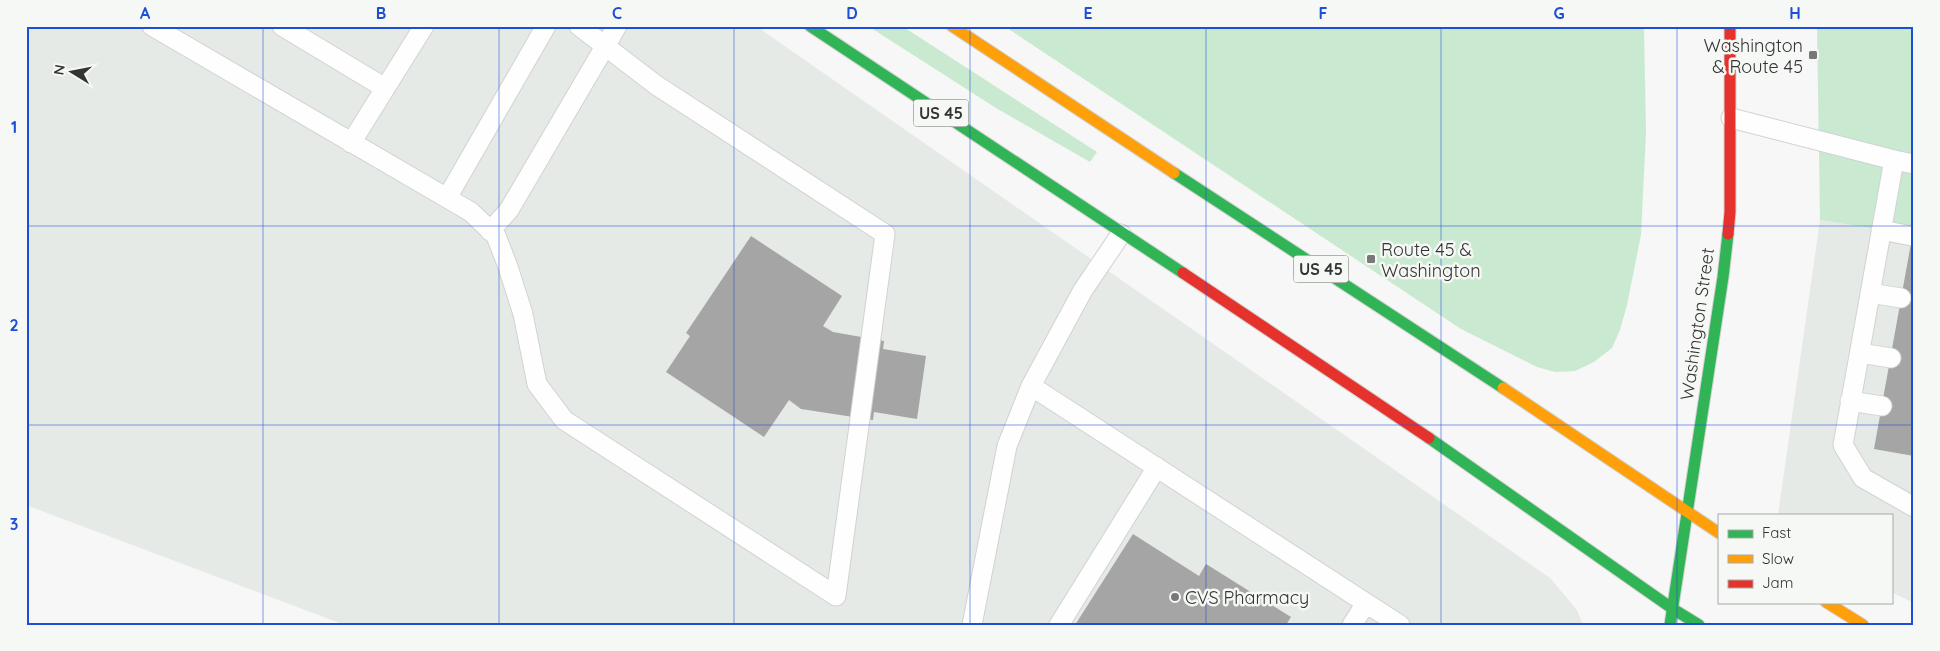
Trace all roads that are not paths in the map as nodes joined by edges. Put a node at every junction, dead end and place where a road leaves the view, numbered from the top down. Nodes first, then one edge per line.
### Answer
1 (152, 26) edge
2 (282, 26) edge
3 (424, 26) edge
4 (546, 26) edge
5 (579, 26) edge
6 (617, 26) edge
7 (810, 26) edge
8 (952, 26) edge
9 (1730, 26) edge
10 (606, 45) junction
11 (385, 88) junction
12 (1731, 118) junction
13 (352, 143) junction
14 (1894, 160) junction
15 (1914, 164) edge
16 (447, 198) junction
17 (1882, 230) junction
18 (490, 231) junction
19 (1121, 234) junction
20 (1912, 236) dead end
21 (1870, 293) junction
22 (1901, 298) dead end
23 (1860, 353) junction
24 (1891, 358) dead end
25 (1031, 386) junction
26 (1850, 401) junction
27 (1882, 406) dead end
28 (1157, 467) junction
29 (1914, 507) edge
30 (1688, 513) junction
31 (1718, 532) edge
32 (1366, 603) junction
33 (1829, 604) edge
34 (1673, 610) junction
35 (972, 625) edge
36 (1059, 625) edge
37 (1352, 625) edge
38 (1400, 625) edge
39 (1670, 625) edge
40 (1699, 625) edge
41 (1863, 625) edge

1 - 13 lane
2 - 11 lane
3 - 11 lane
4 - 16 lane
5 - 10 lane
6 - 10 lane
7 - 19 main road, US 45
8 - 30 main road, US 45
9 - 12 main road, Washington Street
10 - 18 lane
10 - 18 lane
11 - 13 lane
12 - 14 lane
12 - 30 main road, Washington Street
13 - 16 lane
14 - 15 lane
14 - 17 lane
16 - 18 lane
17 - 20 lane
17 - 21 lane
19 - 25 lane
19 - 34 main road, US 45
21 - 22 lane
21 - 23 lane
23 - 24 lane
23 - 26 lane
25 - 28 lane
25 - 35 lane
26 - 27 lane
26 - 29 lane
28 - 32 lane
28 - 36 lane
30 - 31 main road, US 45
30 - 34 main road, Washington Street
32 - 37 lane
32 - 38 lane
33 - 41 main road
34 - 39 main road, Washington Street
34 - 40 main road, US 45

